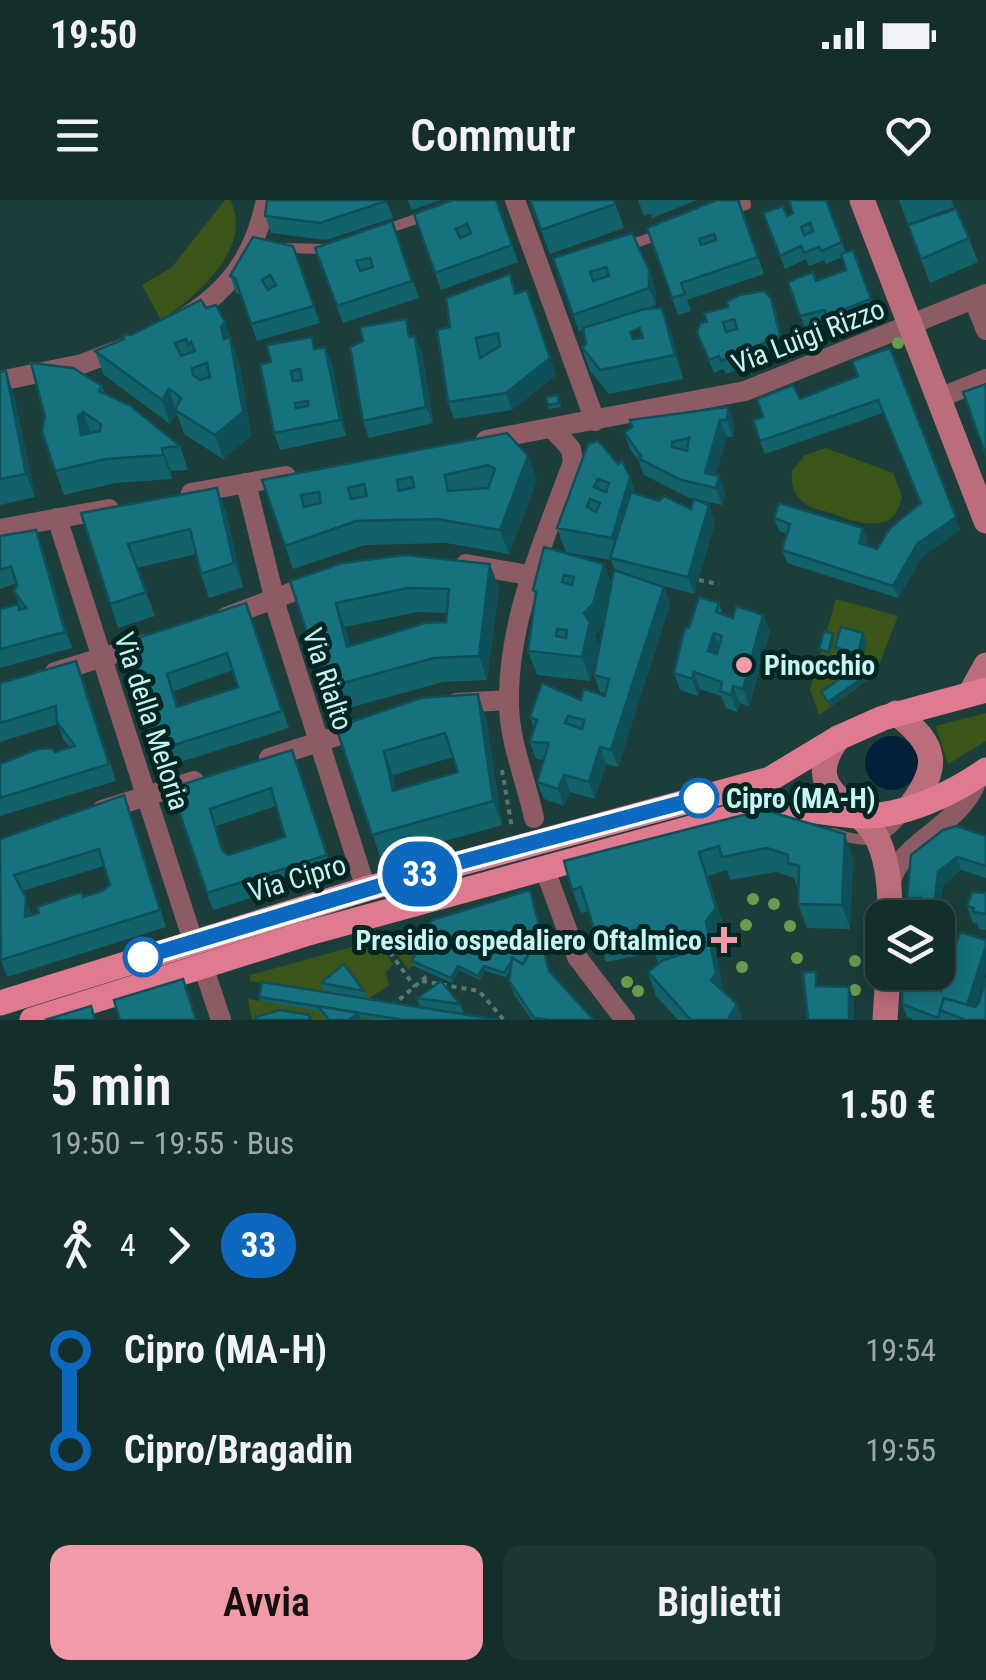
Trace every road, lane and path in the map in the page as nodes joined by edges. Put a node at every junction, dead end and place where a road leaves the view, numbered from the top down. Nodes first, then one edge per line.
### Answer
1 (266, 200) edge
2 (515, 200) edge
3 (745, 200) edge
4 (862, 200) edge
5 (439, 212) edge
6 (714, 216) edge
7 (666, 232) edge
8 (371, 234) edge
9 (256, 242) junction
10 (337, 246) edge
11 (602, 254) edge
12 (980, 297) edge
13 (910, 326) junction
14 (986, 330) edge
15 (986, 379) edge
16 (0, 381) edge
17 (939, 398) junction
18 (601, 419) junction
19 (553, 429) junction
20 (470, 443) edge
21 (304, 472) edge
22 (246, 483) junction
23 (172, 497) edge
24 (136, 504) edge
25 (57, 518) junction
26 (986, 521) edge
27 (0, 529) edge
28 (449, 562) edge
29 (528, 574) junction
30 (330, 576) edge
31 (699, 580) dead end
32 (719, 584) dead end
33 (274, 601) junction
34 (196, 627) edge
35 (160, 640) edge
36 (101, 659) junction
37 (764, 661) dead end
38 (986, 665) edge
39 (802, 674) dead end
40 (34, 678) edge
41 (978, 692) edge
42 (508, 700) junction
43 (436, 706) edge
44 (896, 713) junction
45 (384, 720) edge
46 (838, 738) junction
47 (320, 743) junction
48 (499, 771) dead end
49 (984, 774) edge
50 (148, 796) junction
51 (773, 807) junction
52 (909, 808) junction
53 (858, 816) junction
54 (534, 818) dead end
55 (74, 820) edge
56 (511, 823) dead end
57 (810, 825) edge
58 (825, 830) edge
59 (878, 840) junction
60 (544, 867) junction
61 (890, 884) junction
62 (366, 889) junction
63 (890, 900) edge
64 (378, 936) dead end
65 (194, 941) junction
66 (203, 966) junction
67 (428, 976) edge
68 (422, 980) junction
69 (415, 987) junction
70 (887, 990) edge
71 (0, 1003) edge
72 (0, 1011) edge
73 (384, 1012) edge
74 (3, 1020) edge
75 (32, 1020) edge
76 (222, 1020) edge
77 (504, 1020) edge
78 (625, 1020) edge
79 (886, 1020) edge

1 - 9 street
2 - 18 street
3 - 6 lane
4 - 13 main road
5 - 8 lane
7 - 11 lane
9 - 10 lane
9 - 16 street
12 - 13 street, Via Luigi Rizzo
12 - 14 street
13 - 17 main road
13 - 18 street, Via Luigi Rizzo
15 - 17 street
17 - 26 main road
18 - 19 street, Via Luigi Rizzo
19 - 20 street, Via Luigi Rizzo
19 - 29 street
21 - 22 street
22 - 23 street
22 - 33 street, Via Rialto
24 - 25 street
25 - 27 street
25 - 36 street, Via della Meloria
28 - 29 street
29 - 42 street
30 - 33 street
31 - 32 path
33 - 34 street
33 - 47 street, Via Rialto
35 - 36 street
36 - 40 street
36 - 50 street, Via della Meloria
37 - 39 path
38 - 41 main road
41 - 44 main road
42 - 43 street
42 - 54 street
44 - 46 main road
44 - 52 main road
45 - 47 street
46 - 53 main road
46 - 62 main road, Via Cipro
47 - 50 street
47 - 62 street, Via Rialto
48 - 56 path
49 - 52 main road
49 - 61 street
50 - 55 street
50 - 65 street, Via della Meloria
51 - 53 main road, Via Cipro
51 - 57 lane
51 - 60 main road, Via Cipro
52 - 53 main road
52 - 59 lane
53 - 59 main road
58 - 59 lane
59 - 61 main road
60 - 66 main road, Via Cipro
60 - 78 street
61 - 63 main road
62 - 65 main road, Via Cipro
64 - 69 path
65 - 71 main road, Via Cipro
66 - 75 main road, Via Cipro
66 - 76 street
67 - 68 path
68 - 69 path
68 - 77 path
69 - 73 path
70 - 79 main road
72 - 74 street

